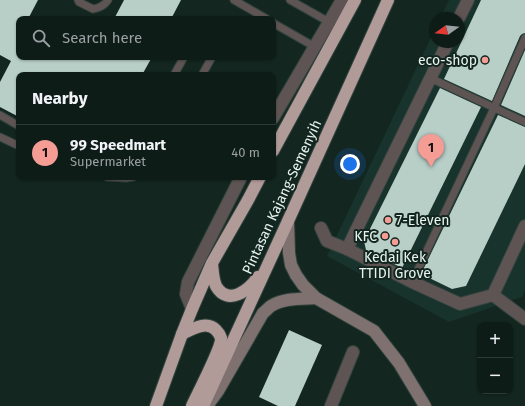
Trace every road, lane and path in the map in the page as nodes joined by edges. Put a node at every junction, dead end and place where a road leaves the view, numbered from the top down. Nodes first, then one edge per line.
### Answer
1 (78, 0) edge
2 (108, 0) edge
3 (234, 0) edge
4 (290, 0) edge
5 (342, 0) edge
6 (355, 0) edge
7 (388, 0) edge
8 (468, 0) edge
9 (462, 12) edge
10 (262, 16) edge
11 (329, 22) junction
12 (276, 25) edge
13 (525, 38) edge
14 (314, 47) junction
15 (445, 48) edge
16 (182, 60) edge
17 (210, 60) edge
18 (176, 72) edge
19 (204, 72) edge
20 (430, 78) junction
21 (494, 108) junction
22 (276, 113) edge
23 (0, 115) edge
24 (525, 122) edge
25 (16, 124) edge
26 (0, 137) edge
27 (16, 145) edge
28 (276, 145) edge
29 (239, 180) edge
30 (258, 180) edge
31 (288, 221) junction
32 (525, 226) edge
33 (321, 228) dead end
34 (347, 249) junction
35 (271, 258) junction
36 (212, 263) junction
37 (412, 282) junction
38 (493, 295) junction
39 (316, 298) junction
40 (192, 309) junction
41 (525, 319) edge
42 (182, 334) junction
43 (353, 352) dead end
44 (156, 406) edge
45 (192, 406) edge
46 (203, 406) edge
47 (207, 406) edge
48 (331, 406) edge
49 (425, 406) edge

1 - 2 lane
3 - 10 lane
4 - 11 lane
5 - 11 street
6 - 28 highway, Pintasan Kajang-Semenyih
7 - 31 highway, Pintasan Kajang-Semenyih
8 - 9 street
11 - 14 street
12 - 14 lane
13 - 21 lane
14 - 22 street
15 - 20 street
16 - 18 lane
17 - 19 lane
20 - 21 lane
20 - 34 street
21 - 24 lane
21 - 37 lane
23 - 25 lane
26 - 27 lane
29 - 40 street
30 - 36 highway, Pintasan Kajang-Semenyih
31 - 35 highway, Pintasan Kajang-Semenyih
31 - 39 street
32 - 38 street
33 - 34 street
34 - 37 street
35 - 36 highway
35 - 46 highway, Pintasan Kajang-Semenyih
36 - 40 highway, Pintasan Kajang-Semenyih
37 - 38 street
38 - 41 street
39 - 47 street
39 - 49 street
40 - 42 highway, Pintasan Kajang-Semenyih
42 - 44 highway, Pintasan Kajang-Semenyih
42 - 45 highway
43 - 48 street

